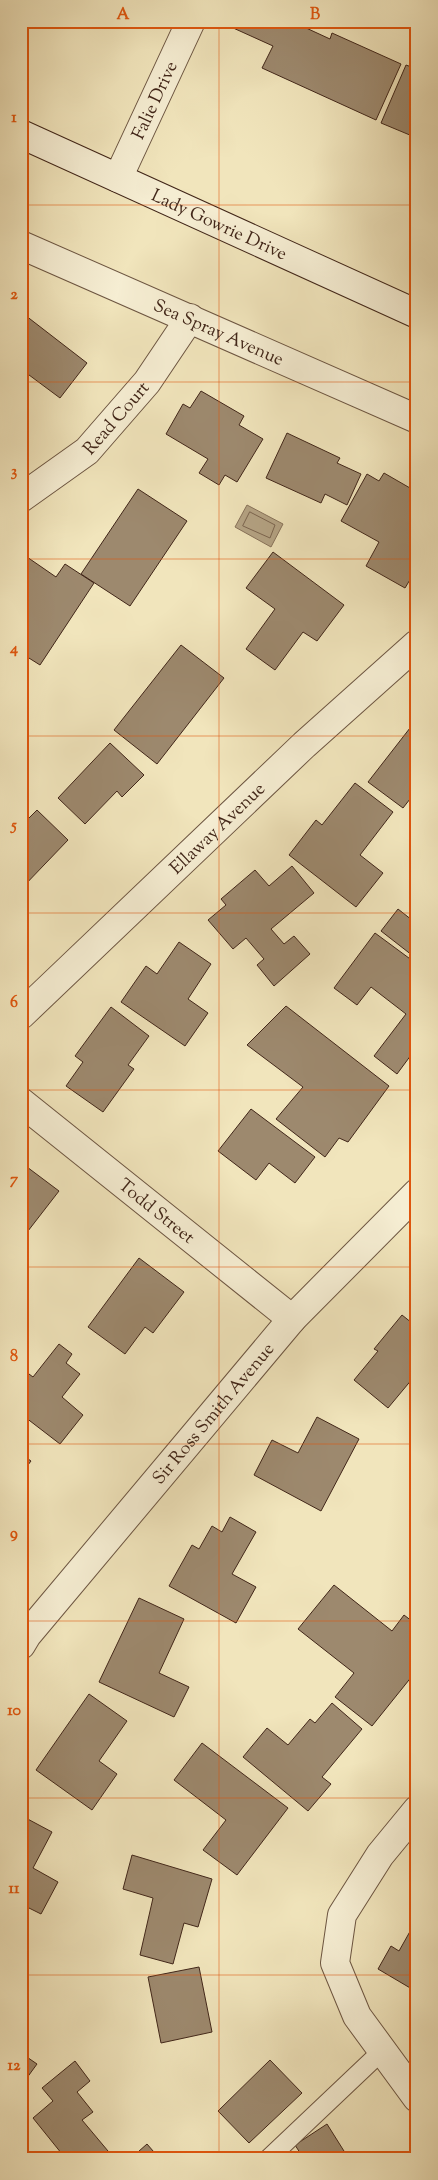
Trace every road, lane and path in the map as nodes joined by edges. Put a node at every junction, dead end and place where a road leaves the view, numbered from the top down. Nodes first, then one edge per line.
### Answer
1 (191, 21) edge
2 (21, 134) edge
3 (118, 178) junction
4 (21, 245) edge
5 (417, 314) edge
6 (190, 318) junction
7 (417, 419) edge
8 (21, 498) edge
9 (417, 644) edge
10 (21, 1015) edge
11 (21, 1102) edge
12 (417, 1193) edge
13 (292, 1319) junction
14 (21, 1644) edge
15 (417, 1810) edge
16 (383, 2050) junction
17 (417, 2098) edge
18 (268, 2159) edge

1 - 3 street, Falie Drive
2 - 3 street, Lady Gowrie Drive
3 - 5 street, Lady Gowrie Drive
4 - 6 street, Sea Spray Avenue
6 - 7 street, Sea Spray Avenue
6 - 8 street, Read Court
9 - 10 street, Ellaway Avenue
11 - 13 street, Todd Street
12 - 13 street, Sir Ross Smith Avenue
13 - 14 street, Sir Ross Smith Avenue
15 - 16 street
16 - 17 street
16 - 18 lane

